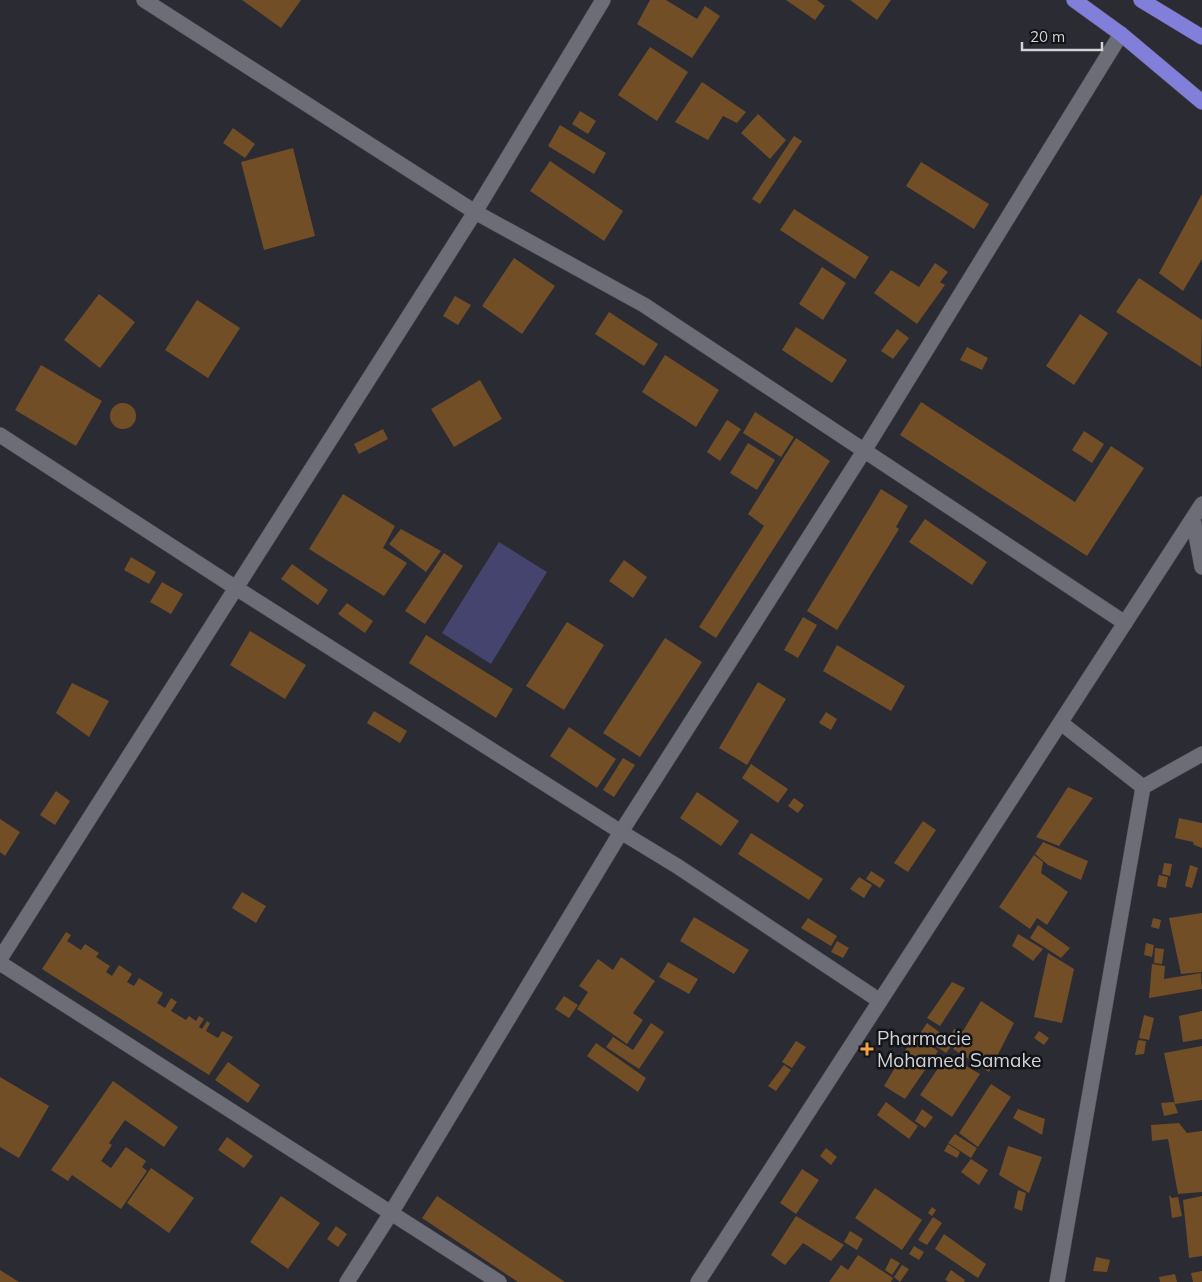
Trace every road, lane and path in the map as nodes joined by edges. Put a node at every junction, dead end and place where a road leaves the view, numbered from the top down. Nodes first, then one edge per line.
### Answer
1 (144, 0) edge
2 (603, 0) edge
3 (1074, 0) edge
4 (1141, 0) edge
5 (1121, 34) junction
6 (1202, 37) edge
7 (1202, 102) edge
8 (475, 212) junction
9 (0, 435) edge
10 (864, 451) junction
11 (1202, 504) edge
12 (1193, 519) junction
13 (1202, 567) edge
14 (236, 588) junction
15 (1125, 623) junction
16 (1061, 723) junction
17 (1202, 754) edge
18 (1143, 787) junction
19 (621, 832) junction
20 (0, 959) edge
21 (0, 963) edge
22 (880, 1000) junction
23 (391, 1213) junction
24 (347, 1282) edge
25 (499, 1282) edge
26 (698, 1282) edge
27 (1058, 1282) edge

1 - 8 street
2 - 8 street
3 - 5 highway
4 - 6 highway
5 - 7 highway
5 - 10 street
8 - 10 street
8 - 14 street
9 - 14 street
10 - 15 street
10 - 19 street
11 - 12 street
12 - 13 street
12 - 15 street
14 - 19 street
14 - 20 street
15 - 16 street
16 - 18 street
16 - 22 street
17 - 18 street
18 - 27 street
19 - 22 street
19 - 23 street
21 - 23 street
22 - 26 street
23 - 24 street
23 - 25 street

